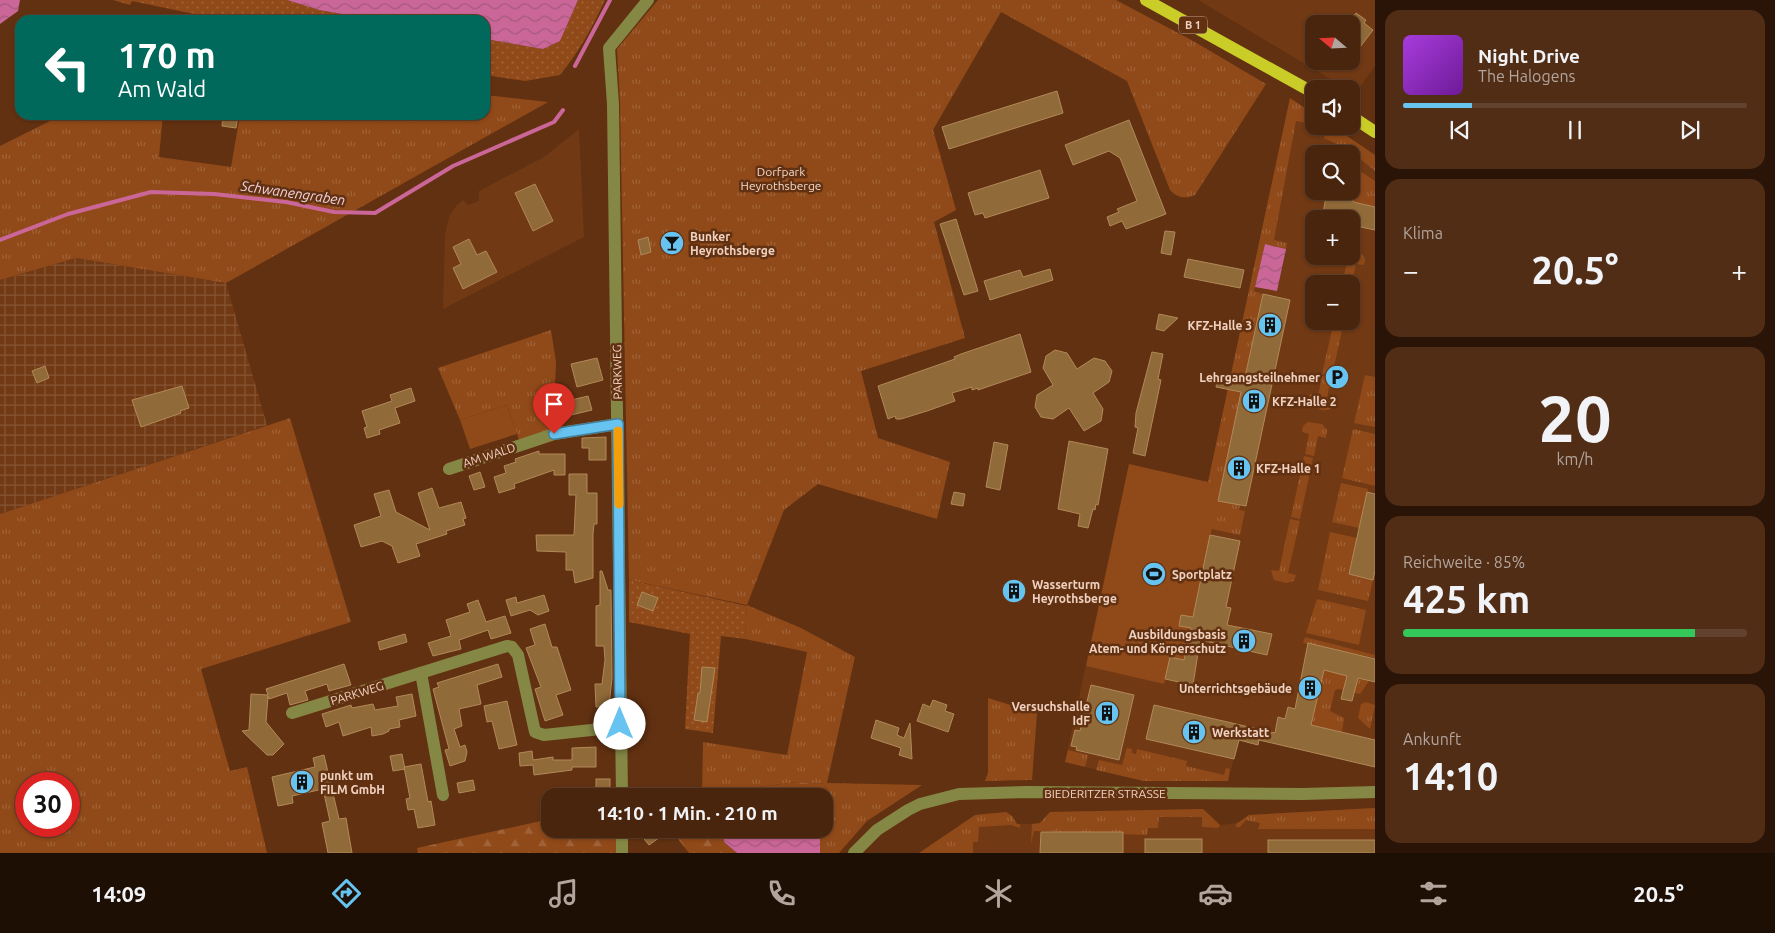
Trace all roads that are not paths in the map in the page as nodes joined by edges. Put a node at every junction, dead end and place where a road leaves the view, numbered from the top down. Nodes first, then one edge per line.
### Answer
1 (648, 0) edge
2 (1146, 0) edge
3 (1305, 88) edge
4 (1360, 122) edge
5 (1375, 132) edge
6 (618, 424) junction
7 (449, 469) dead end
8 (421, 673) junction
9 (292, 713) dead end
10 (620, 727) junction
11 (622, 788) edge
12 (1375, 792) edge
13 (443, 795) dead end
14 (622, 838) edge
15 (622, 853) edge
16 (854, 853) edge

1 - 6 street, PARKWEG
2 - 3 main road, B 1
4 - 5 main road
6 - 7 street, AM WALD
6 - 10 street, PARKWEG
8 - 9 street, PARKWEG
8 - 10 street, PARKWEG
8 - 13 street
10 - 11 street, PARKWEG
12 - 16 street, BIEDERITZER STRASSE
14 - 15 street

